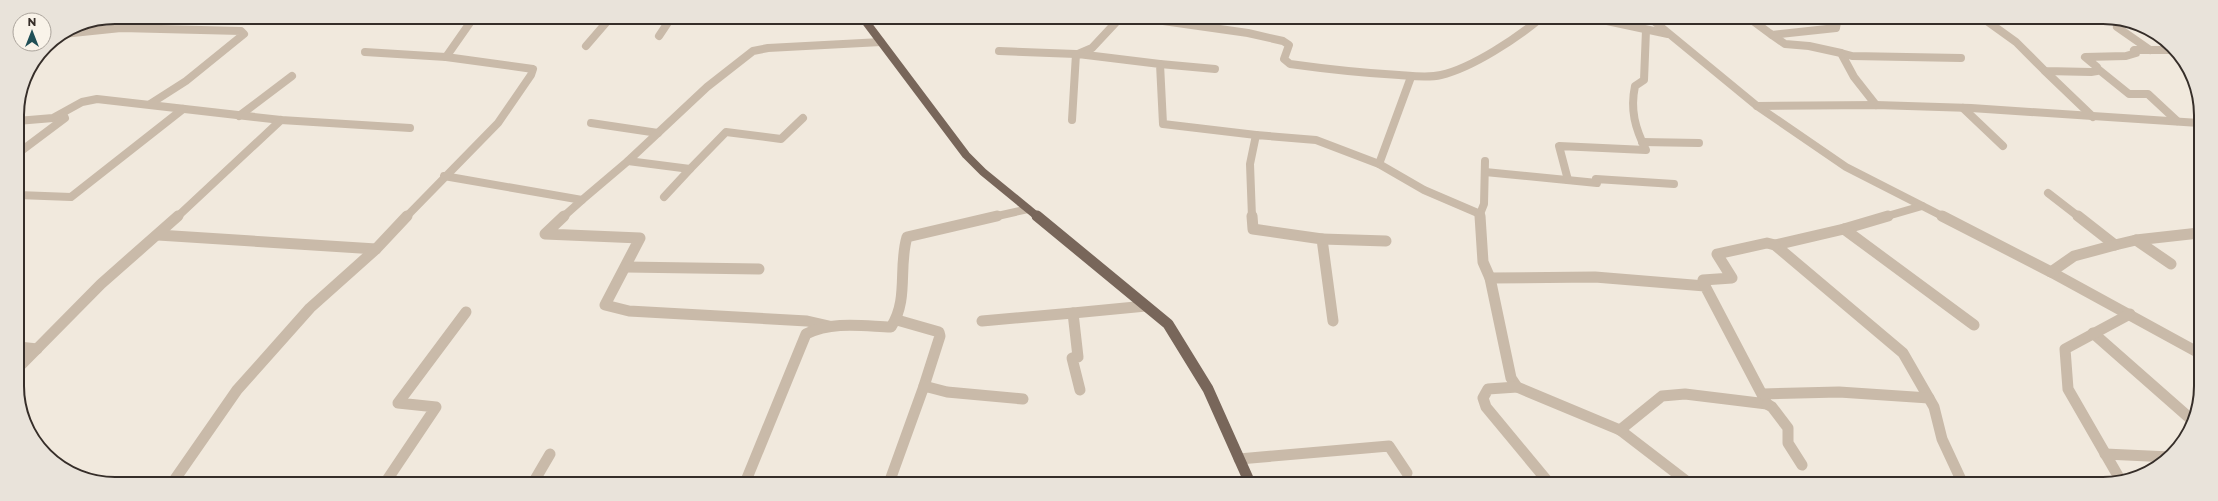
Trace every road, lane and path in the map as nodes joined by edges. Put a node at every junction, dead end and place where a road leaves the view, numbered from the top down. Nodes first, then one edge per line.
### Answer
1 (469, 24) edge
2 (606, 24) edge
3 (668, 24) edge
4 (867, 24) edge
5 (1114, 24) edge
6 (1186, 24) edge
7 (1534, 24) edge
8 (1620, 24) edge
9 (1657, 24) edge
10 (1757, 24) edge
11 (1837, 24) edge
12 (1991, 24) edge
13 (2117, 27) dead end
14 (1646, 30) junction
15 (73, 34) edge
16 (1669, 35) junction
17 (1772, 35) junction
18 (659, 36) dead end
19 (881, 42) junction
20 (586, 46) dead end
21 (2150, 50) junction
22 (2166, 50) edge
23 (999, 51) dead end
24 (365, 52) dead end
25 (1841, 53) junction
26 (1077, 54) junction
27 (446, 57) junction
28 (1961, 58) dead end
29 (1160, 64) junction
30 (1215, 69) dead end
31 (2098, 69) junction
32 (2045, 71) junction
33 (292, 76) dead end
34 (1411, 77) junction
35 (150, 104) junction
36 (1876, 105) junction
37 (1757, 106) junction
38 (1963, 108) junction
39 (183, 109) junction
40 (62, 114) junction
41 (239, 116) junction
42 (2093, 117) junction
43 (803, 118) dead end
44 (281, 120) junction
45 (1072, 120) dead end
46 (24, 121) edge
47 (2177, 121) junction
48 (591, 123) dead end
49 (2194, 123) edge
50 (410, 128) dead end
51 (658, 133) junction
52 (1256, 135) junction
53 (1642, 142) junction
54 (1699, 143) dead end
55 (2003, 146) dead end
56 (24, 149) edge
57 (628, 161) junction
58 (1486, 161) dead end
59 (1379, 164) junction
60 (690, 169) junction
61 (1485, 172) junction
62 (444, 176) junction
63 (1568, 180) junction
64 (1674, 184) dead end
65 (2048, 193) dead end
66 (24, 194) edge
67 (664, 197) dead end
68 (582, 200) junction
69 (1922, 206) junction
70 (1028, 209) junction
71 (1480, 214) junction
72 (1844, 229) junction
73 (2194, 234) edge
74 (158, 235) junction
75 (1322, 239) junction
76 (2136, 240) junction
77 (1386, 241) dead end
78 (1775, 245) junction
79 (2115, 245) junction
80 (376, 249) junction
81 (2171, 264) dead end
82 (626, 267) junction
83 (759, 269) dead end
84 (2051, 272) junction
85 (1490, 278) junction
86 (1705, 286) junction
87 (1146, 306) junction
88 (466, 312) dead end
89 (1073, 313) junction
90 (2130, 314) junction
91 (897, 320) junction
92 (982, 321) dead end
93 (1333, 321) dead end
94 (1974, 325) dead end
95 (830, 326) junction
96 (2093, 333) junction
97 (24, 348) edge
98 (37, 349) junction
99 (2194, 350) edge
100 (24, 362) edge
101 (924, 386) junction
102 (1517, 386) junction
103 (1080, 390) dead end
104 (1929, 398) junction
105 (1023, 399) dead end
106 (1765, 399) junction
107 (2189, 417) edge
108 (1620, 430) junction
109 (550, 454) dead end
110 (2105, 454) junction
111 (2161, 457) edge
112 (1239, 459) junction
113 (1802, 466) dead end
114 (1407, 473) dead end
115 (2118, 476) edge
116 (176, 477) edge
117 (389, 477) edge
118 (537, 477) edge
119 (747, 477) edge
120 (891, 477) edge
121 (1247, 477) edge
122 (1543, 477) edge
123 (1680, 477) edge
124 (1960, 477) edge

1 - 27 street
2 - 20 street
3 - 18 street
4 - 19 main road
5 - 26 street
6 - 34 street
7 - 34 street
8 - 14 street
9 - 16 street
10 - 17 street
11 - 17 street
12 - 32 street
13 - 21 street
14 - 16 street
14 - 53 street
15 - 35 street
16 - 37 street
17 - 25 street
19 - 51 street
19 - 70 main road
21 - 22 street
21 - 31 street
23 - 26 street
24 - 27 street
25 - 28 street
25 - 36 street
26 - 29 street
26 - 45 street
27 - 62 street
29 - 30 street
29 - 52 street
31 - 32 street
31 - 47 street
32 - 42 street
33 - 41 street
34 - 59 street
35 - 39 street
35 - 40 street
36 - 37 street
36 - 38 street
37 - 69 street
38 - 42 street
38 - 55 street
39 - 41 street
39 - 66 street
40 - 46 street
40 - 56 street
41 - 44 street
42 - 47 street
43 - 60 street
44 - 50 street
44 - 74 street
47 - 49 street
48 - 51 street
51 - 57 street
52 - 59 street
52 - 75 street
53 - 54 street
53 - 63 street
57 - 60 street
57 - 68 street
58 - 61 street
59 - 71 street
60 - 67 street
61 - 63 street
61 - 71 street
62 - 68 street
62 - 80 street
63 - 64 street
65 - 79 street
68 - 82 street
69 - 72 street
69 - 84 street
70 - 87 main road
70 - 91 street
71 - 85 street
72 - 78 street
72 - 94 street
73 - 76 street
74 - 80 street
74 - 98 street
75 - 77 street
75 - 93 street
76 - 79 street
76 - 81 street
78 - 86 street
78 - 104 street
79 - 84 street
80 - 116 street
82 - 83 street
82 - 95 street
84 - 90 street
85 - 86 street
85 - 102 street
86 - 106 street
87 - 89 street
87 - 112 main road
88 - 117 street
89 - 92 street
89 - 103 street
90 - 96 street
90 - 99 street
91 - 95 street
91 - 101 street
95 - 119 street
96 - 107 street
96 - 110 street
97 - 98 street
98 - 100 street
101 - 105 street
101 - 120 street
102 - 108 street
102 - 122 street
104 - 106 street
104 - 124 street
106 - 108 street
106 - 113 street
108 - 123 street
109 - 118 street
110 - 111 street
110 - 115 street
112 - 114 street
112 - 121 main road

